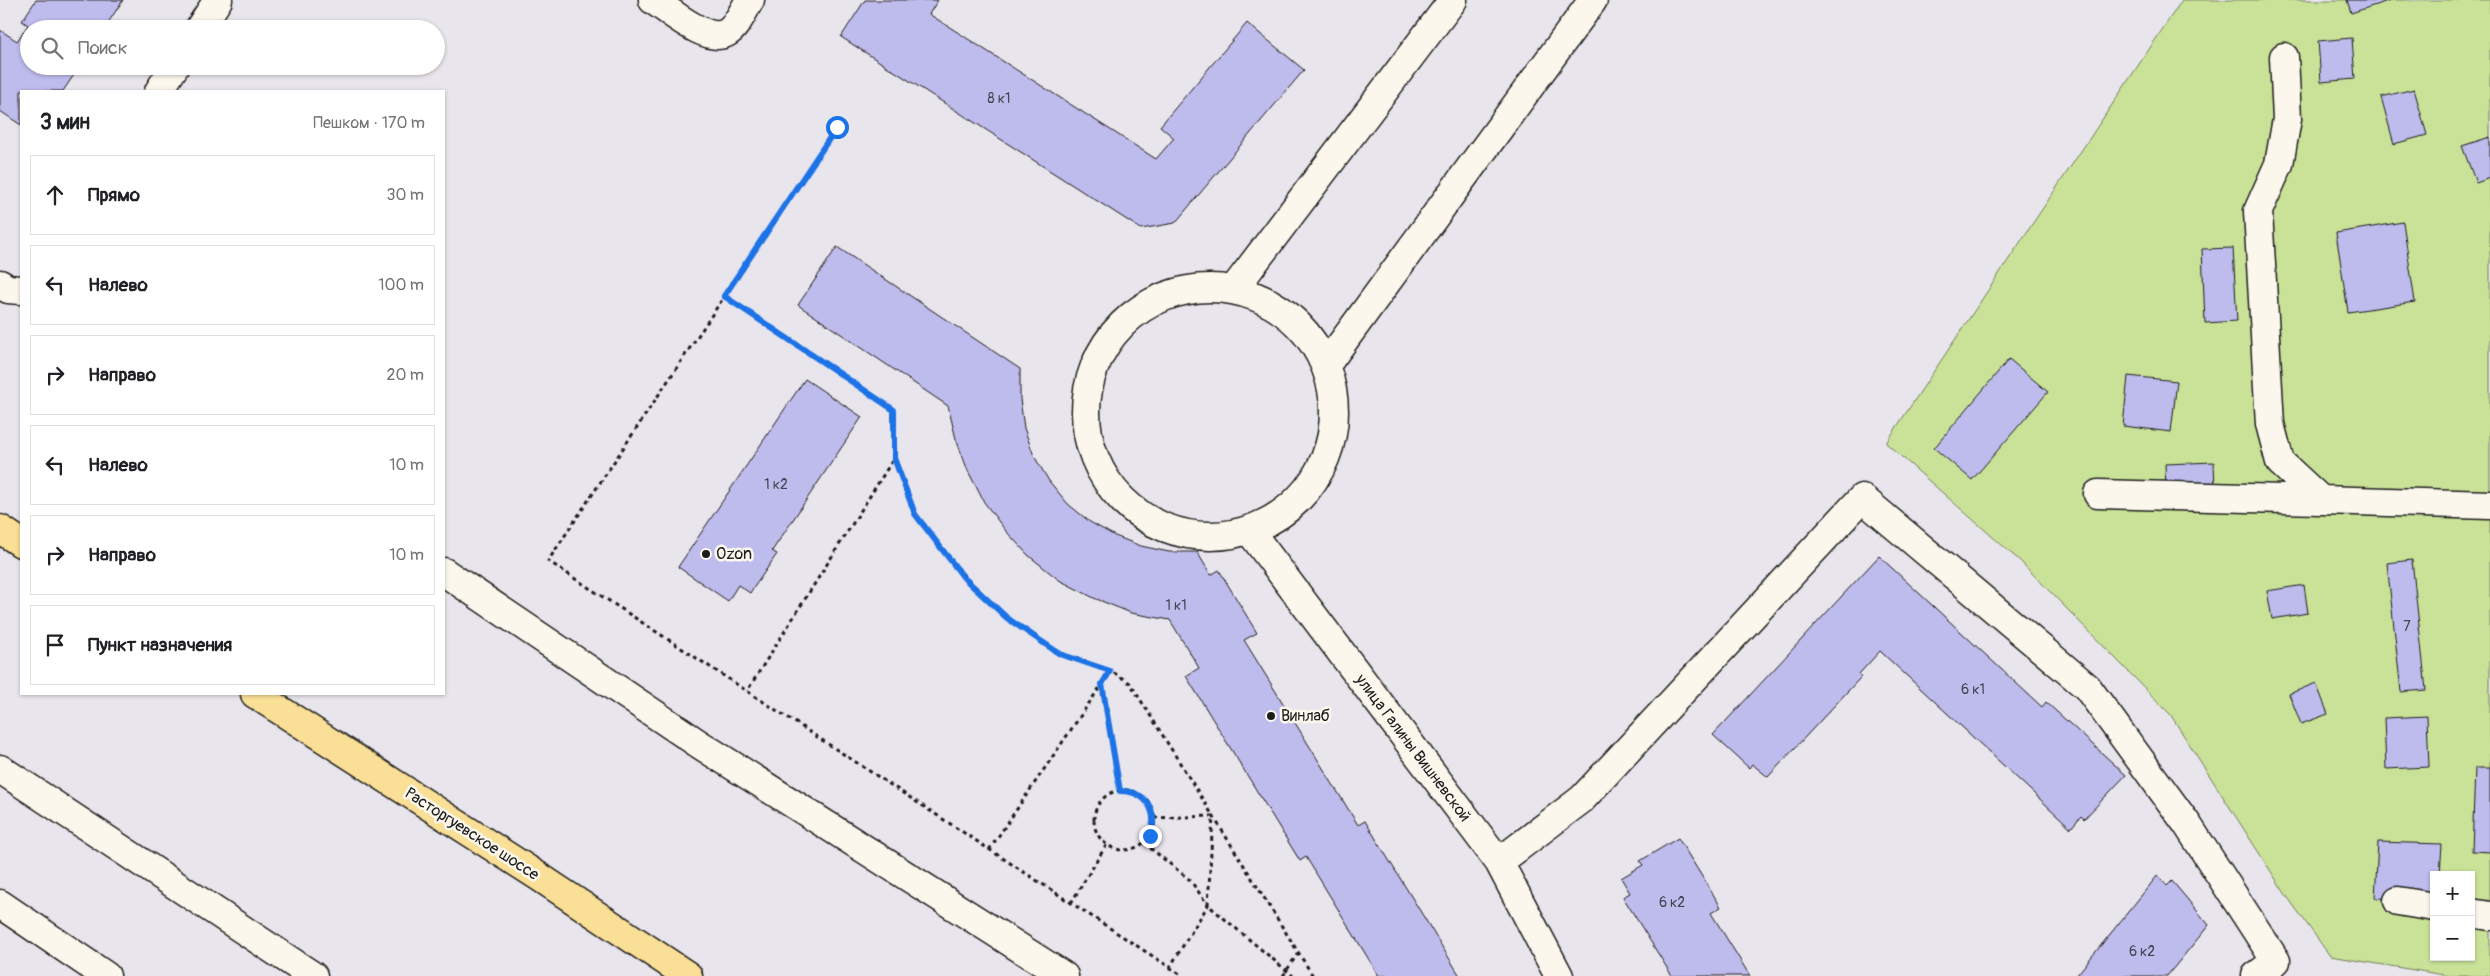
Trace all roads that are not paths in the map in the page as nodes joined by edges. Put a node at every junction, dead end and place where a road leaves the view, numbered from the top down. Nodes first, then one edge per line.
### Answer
1 (218, 0) edge
2 (653, 0) edge
3 (750, 0) edge
4 (1453, 0) edge
5 (1589, 1) edge
6 (205, 20) edge
7 (2284, 57) dead end
8 (169, 75) edge
9 (160, 90) edge
10 (0, 284) edge
11 (1234, 289) junction
12 (20, 290) edge
13 (1326, 365) junction
14 (2098, 494) dead end
15 (2321, 500) junction
16 (2490, 505) edge
17 (0, 529) edge
18 (1249, 530) junction
19 (20, 542) edge
20 (445, 573) edge
21 (258, 695) edge
22 (0, 769) edge
23 (1498, 862) junction
24 (2398, 901) dead end
25 (0, 904) edge
26 (2430, 906) edge
27 (2475, 914) edge
28 (2490, 916) edge
29 (106, 976) edge
30 (313, 976) edge
31 (688, 976) edge
32 (1064, 976) edge
33 (1558, 976) edge
34 (2256, 976) edge

1 - 6 street
2 - 3 street
4 - 11 street
5 - 13 street
7 - 15 street
8 - 9 street
10 - 12 street
11 - 13 street
11 - 18 street
13 - 18 street
14 - 15 street
15 - 16 street
17 - 19 main road
18 - 23 street, улица Галины Вишневской
20 - 32 street
21 - 31 main road, Расторгуевское шоссе
22 - 30 street
23 - 33 street, улица Галины Вишневской
23 - 34 street
24 - 26 street
25 - 29 street
27 - 28 street

